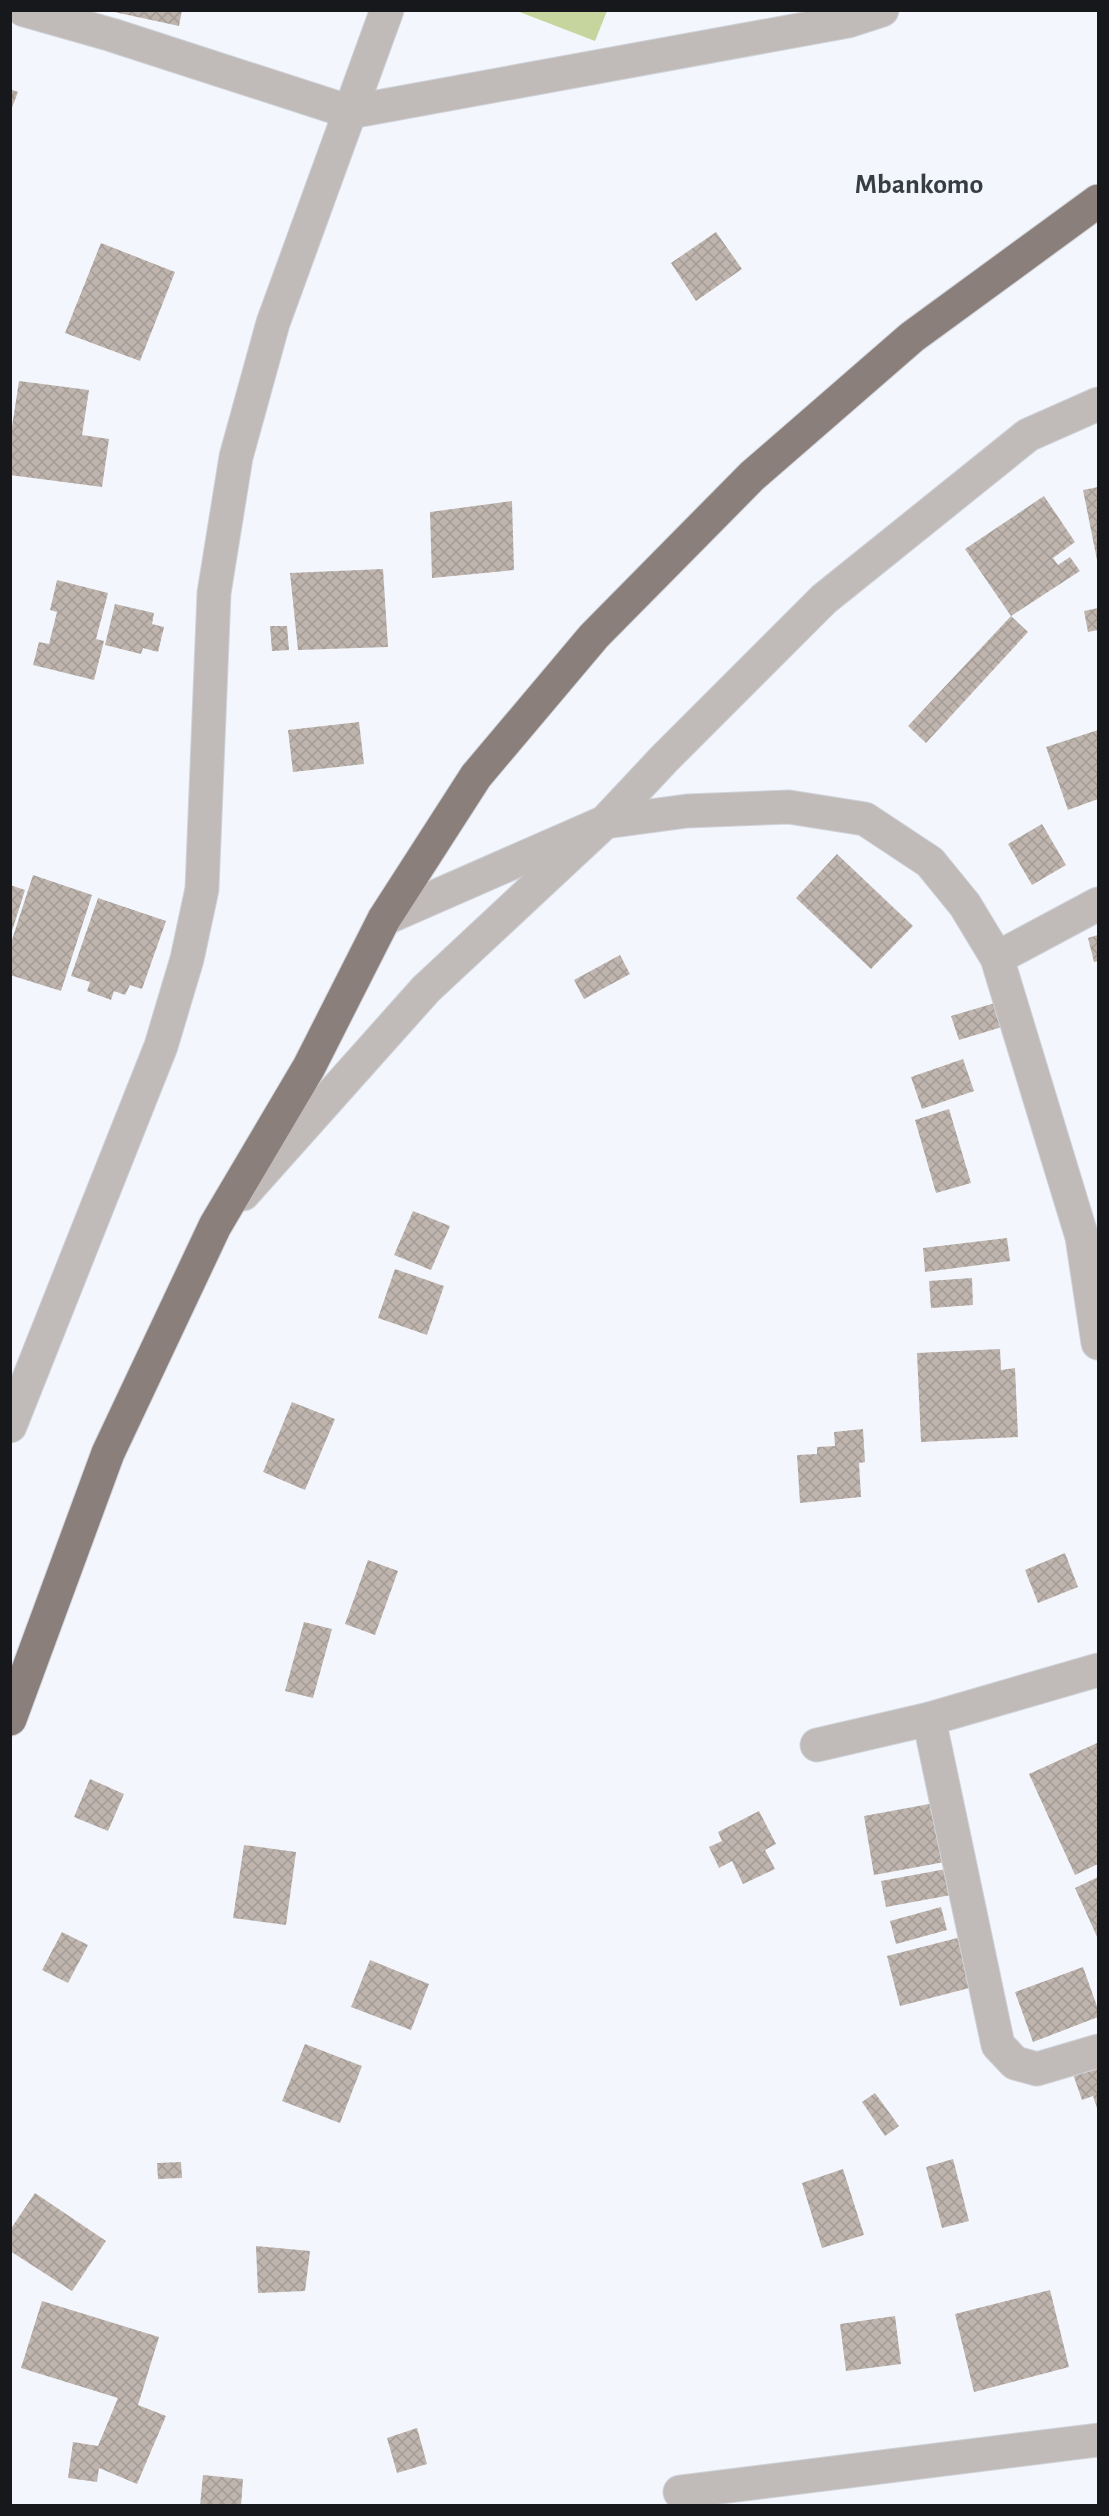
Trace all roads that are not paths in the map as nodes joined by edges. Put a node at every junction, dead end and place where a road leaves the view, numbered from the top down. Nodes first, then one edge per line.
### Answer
1 (24, 10) edge
2 (387, 10) edge
3 (882, 10) edge
4 (350, 112) junction
5 (1098, 201) edge
6 (1098, 404) edge
7 (605, 822) junction
8 (1098, 904) edge
9 (384, 919) junction
10 (997, 958) junction
11 (215, 1226) junction
12 (1098, 1343) edge
13 (10, 1425) edge
14 (1098, 1670) edge
15 (10, 1719) edge
16 (929, 1719) junction
17 (817, 1745) dead end
18 (1098, 2051) edge
19 (1098, 2440) edge
20 (680, 2492) dead end

1 - 4 street
2 - 4 street
3 - 4 street
4 - 13 street
5 - 9 highway
6 - 7 street
7 - 9 street
7 - 10 street
7 - 11 street
8 - 10 street
9 - 11 highway
10 - 12 street
11 - 15 highway
14 - 16 street
16 - 17 street
16 - 18 street
19 - 20 street

